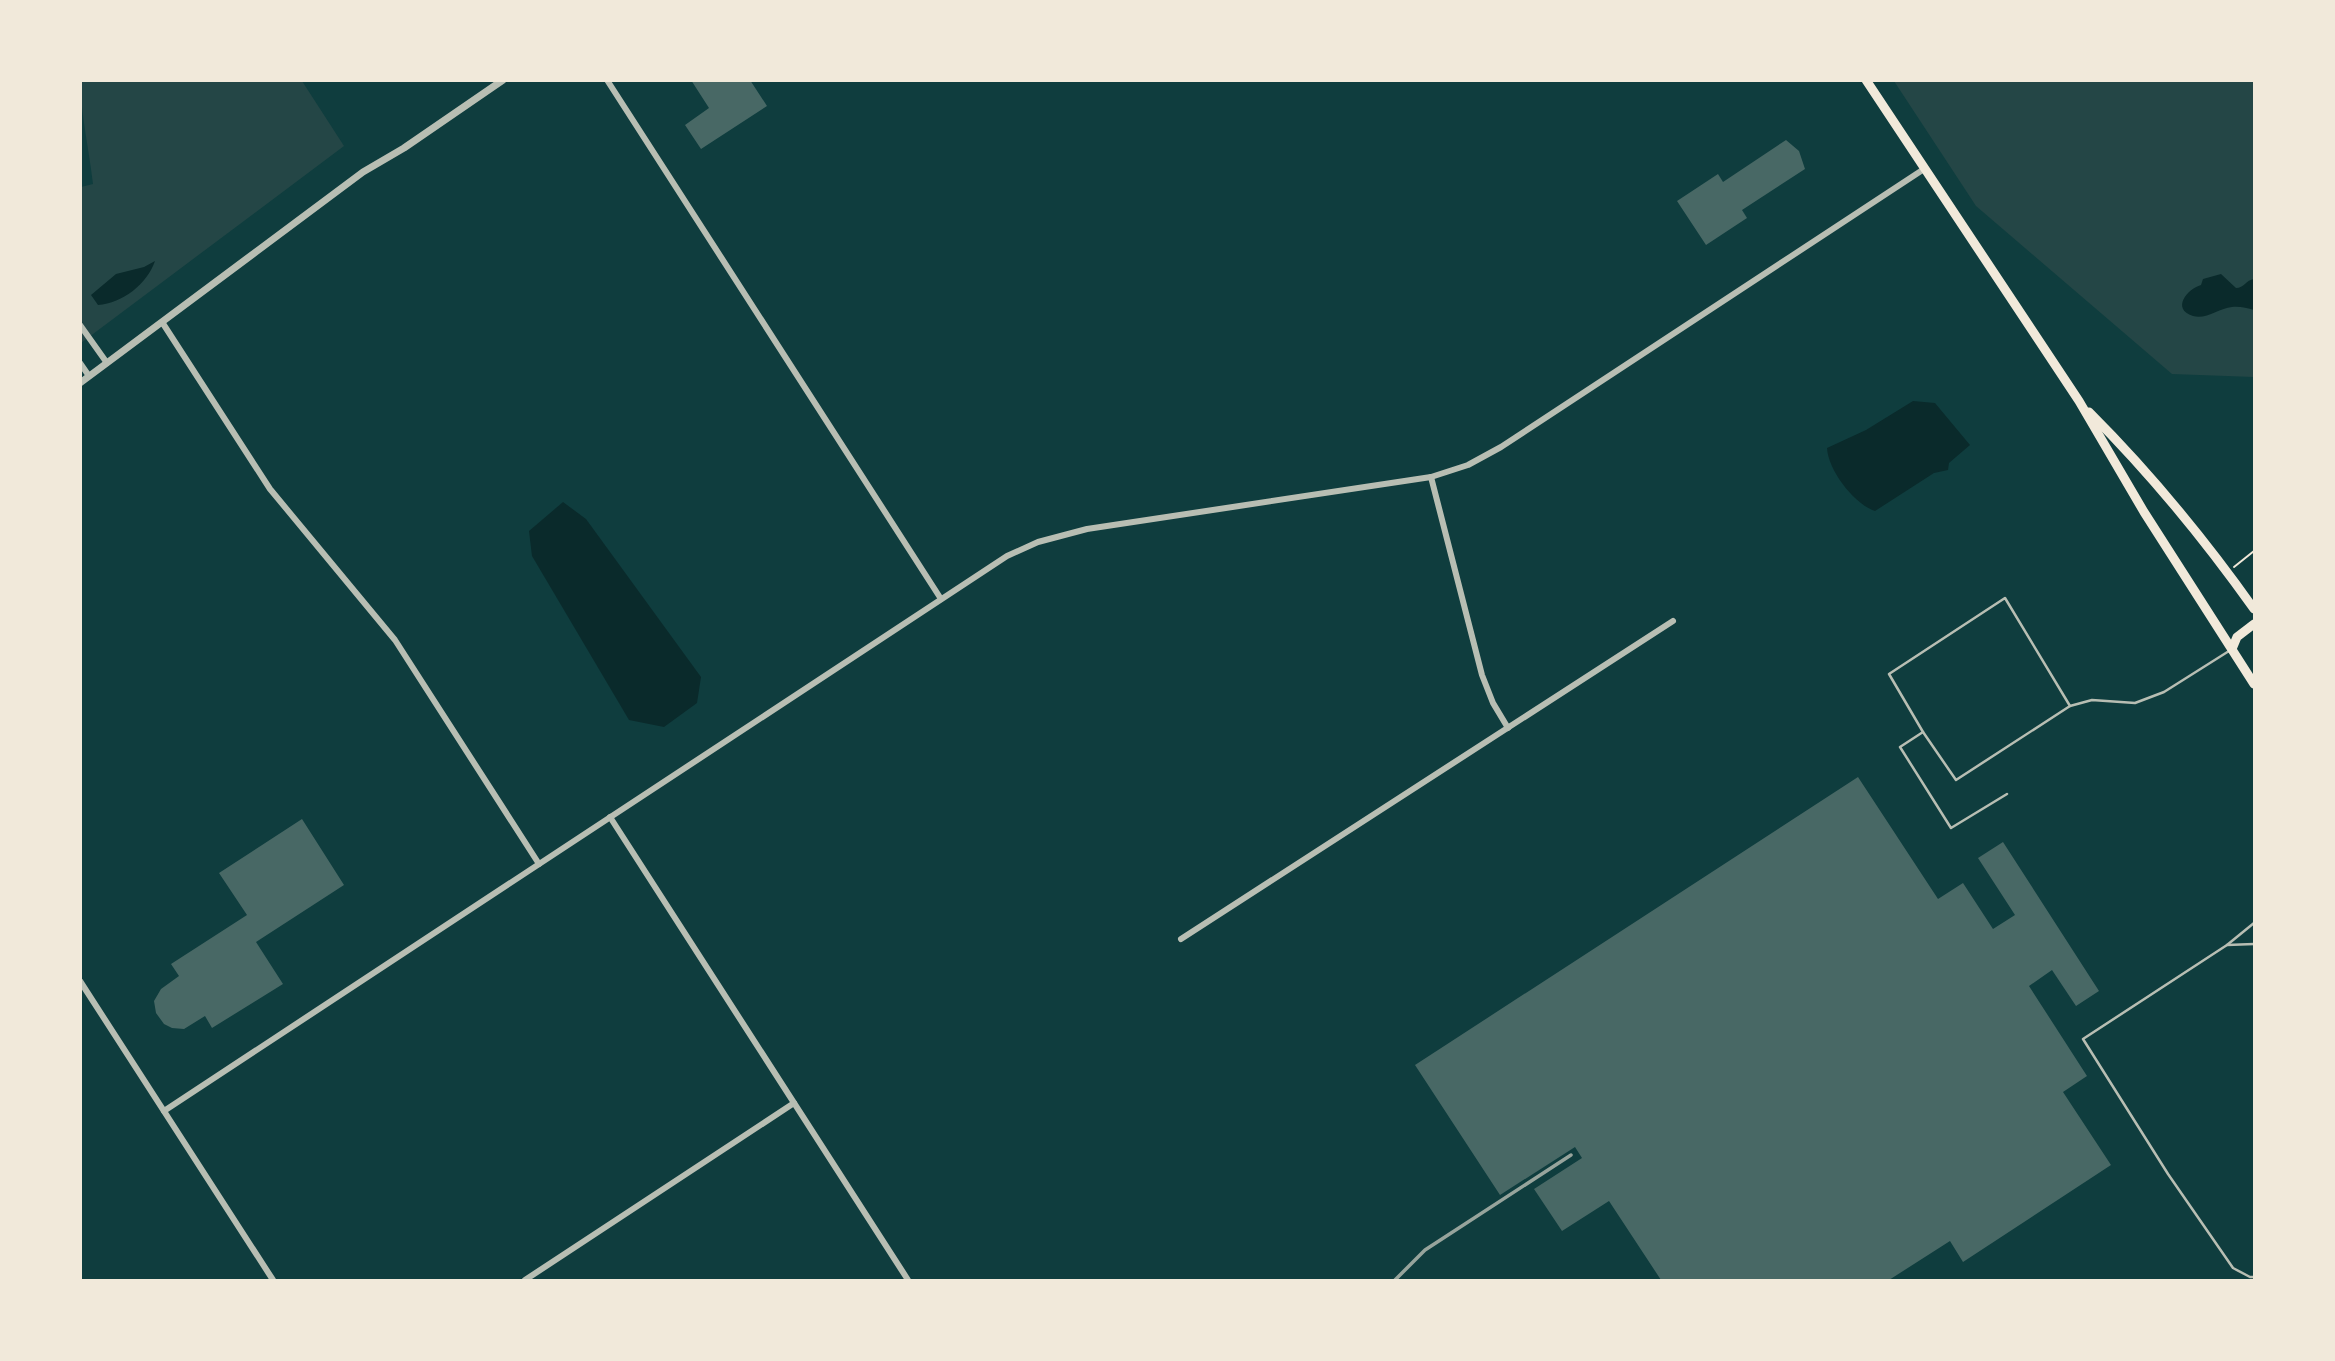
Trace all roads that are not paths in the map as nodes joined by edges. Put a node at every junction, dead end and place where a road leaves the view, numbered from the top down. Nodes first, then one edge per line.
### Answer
1 (503, 80) edge
2 (607, 80) edge
3 (1866, 80) edge
4 (1924, 169) junction
5 (162, 322) junction
6 (80, 325) edge
7 (80, 363) edge
8 (107, 363) junction
9 (89, 376) junction
10 (80, 383) edge
11 (2078, 401) junction
12 (1430, 477) junction
13 (941, 599) junction
14 (2255, 609) edge
15 (1673, 621) dead end
16 (2255, 624) edge
17 (2232, 649) junction
18 (2255, 684) edge
19 (2070, 706) junction
20 (1508, 728) junction
21 (1923, 732) junction
22 (2007, 794) dead end
23 (610, 817) junction
24 (539, 864) junction
25 (2255, 923) edge
26 (1181, 939) dead end
27 (2255, 944) edge
28 (2227, 945) junction
29 (80, 981) edge
30 (794, 1103) junction
31 (164, 1111) junction
32 (2255, 1277) edge
33 (273, 1280) edge
34 (525, 1280) edge
35 (908, 1280) edge

1 - 5 street
2 - 13 street
3 - 4 main road
4 - 11 main road
4 - 12 street
5 - 8 street
5 - 24 street
6 - 8 street
7 - 9 street
8 - 9 street
9 - 10 street
11 - 14 main road
11 - 17 main road
12 - 13 street
12 - 20 street
13 - 23 street
15 - 20 street
16 - 17 main road
17 - 18 main road
17 - 19 lane
19 - 21 lane
19 - 21 lane
20 - 26 street
21 - 22 lane
23 - 24 street
23 - 30 street
24 - 31 street
25 - 28 lane
27 - 28 lane
28 - 32 lane
29 - 31 street
30 - 34 street
30 - 35 street
31 - 33 street

